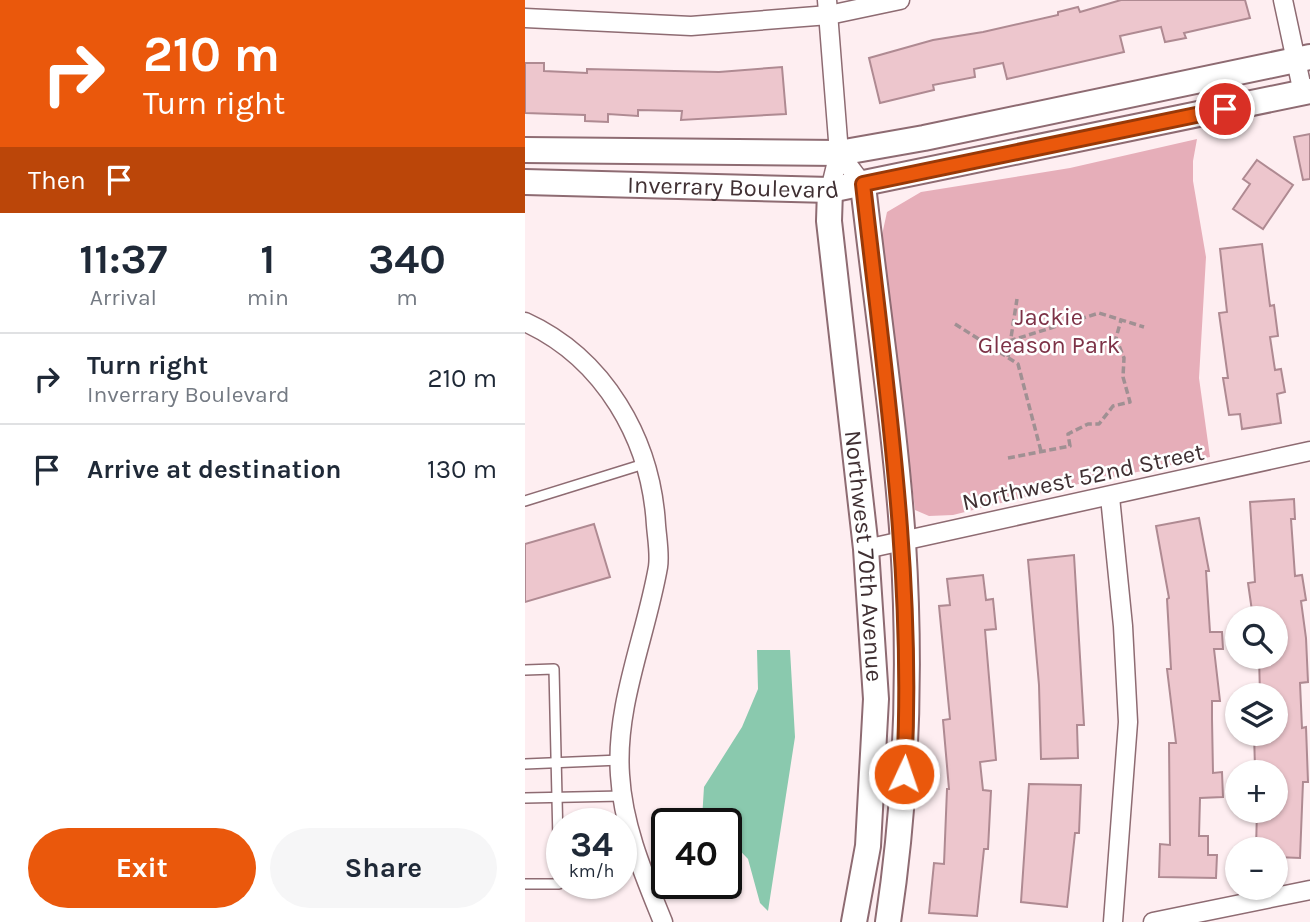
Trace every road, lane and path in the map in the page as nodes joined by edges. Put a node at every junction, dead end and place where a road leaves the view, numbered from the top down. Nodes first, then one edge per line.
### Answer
1 (900, 0) edge
2 (1283, 0) edge
3 (828, 8) edge
4 (525, 18) edge
5 (1303, 59) edge
6 (1306, 92) edge
7 (525, 150) edge
8 (839, 153) junction
9 (525, 181) edge
10 (863, 184) junction
11 (830, 190) junction
12 (1017, 299) dead end
13 (1121, 320) junction
14 (525, 322) edge
15 (955, 324) dead end
16 (1144, 327) dead end
17 (1010, 341) junction
18 (1008, 357) junction
19 (1041, 451) junction
20 (1310, 452) edge
21 (1008, 458) dead end
22 (644, 464) junction
23 (1110, 498) junction
24 (525, 501) edge
25 (903, 541) junction
26 (866, 549) junction
27 (525, 670) edge
28 (620, 760) junction
29 (557, 763) junction
30 (525, 764) edge
31 (623, 796) junction
32 (556, 797) junction
33 (525, 798) edge
34 (525, 884) edge
35 (1310, 890) edge
36 (663, 922) edge
37 (854, 922) edge
38 (888, 922) edge
39 (1113, 922) edge
40 (1153, 922) edge

1 - 3 street
2 - 5 street
3 - 4 street
3 - 8 street
5 - 6 street
5 - 8 street, Inverrary Boulevard
6 - 10 street, Inverrary Boulevard
7 - 8 street, Inverrary Boulevard
8 - 10 street
8 - 11 street
9 - 11 street, Inverrary Boulevard
10 - 11 street, Inverrary Boulevard
10 - 25 street, Northwest 70th Avenue
11 - 26 street, Northwest 70th Avenue
12 - 17 path
13 - 16 path
13 - 17 path
13 - 19 path
14 - 22 street
15 - 18 path
17 - 18 path
18 - 19 path
19 - 21 path
20 - 23 street, Northwest 52nd Street
22 - 24 lane
22 - 28 street
23 - 25 street, Northwest 52nd Street
23 - 39 street
25 - 26 street, Northwest 52nd Street
25 - 38 street, Northwest 70th Avenue
26 - 37 street, Northwest 70th Avenue
27 - 29 lane
28 - 29 lane
28 - 31 street
29 - 30 lane
29 - 32 lane
31 - 32 lane
31 - 36 street
32 - 33 lane
32 - 34 lane
35 - 40 street

